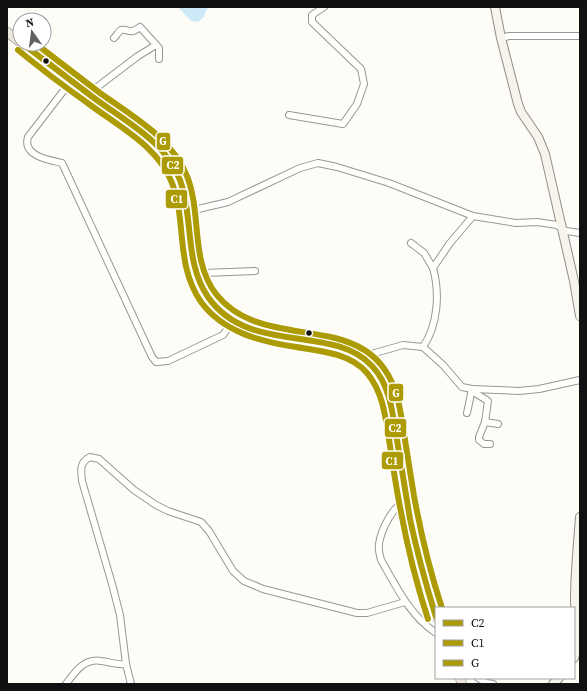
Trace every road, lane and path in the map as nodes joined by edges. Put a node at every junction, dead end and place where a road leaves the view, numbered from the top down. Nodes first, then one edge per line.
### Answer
1 (324, 7) edge
2 (495, 7) edge
3 (580, 36) edge
4 (114, 38) dead end
5 (501, 38) junction
6 (156, 45) junction
7 (33, 52) edge
8 (159, 59) dead end
9 (71, 81) junction
10 (88, 94) junction
11 (289, 115) dead end
12 (187, 210) junction
13 (473, 216) junction
14 (561, 228) junction
15 (580, 233) edge
16 (410, 243) dead end
17 (433, 268) junction
18 (255, 271) dead end
19 (196, 275) junction
20 (579, 300) edge
21 (580, 316) edge
22 (234, 321) junction
23 (424, 347) junction
24 (364, 358) junction
25 (580, 380) edge
26 (472, 390) junction
27 (467, 413) dead end
28 (485, 422) junction
29 (498, 424) dead end
30 (490, 444) dead end
31 (407, 500) junction
32 (580, 517) edge
33 (405, 602) junction
34 (435, 614) edge
35 (435, 633) edge
36 (575, 655) edge
37 (126, 664) junction
38 (480, 679) edge
39 (66, 684) edge
40 (131, 684) edge
41 (493, 684) edge

1 - 11 street
2 - 5 street
3 - 5 street
4 - 6 street
5 - 14 street
6 - 8 street
6 - 10 street
7 - 9 main road
9 - 10 main road
9 - 22 street
10 - 12 main road
12 - 13 street
12 - 19 main road
13 - 14 street
13 - 17 street
14 - 15 street
14 - 20 street
16 - 17 street
17 - 23 street
18 - 19 street
19 - 22 main road
20 - 21 street
22 - 24 main road
23 - 24 street
23 - 26 street
24 - 31 main road
25 - 26 street
26 - 27 street
26 - 28 street
28 - 29 street
28 - 30 street
31 - 33 street
31 - 34 main road
32 - 36 street
33 - 35 street
33 - 37 street
37 - 39 street
37 - 40 street
38 - 41 street

